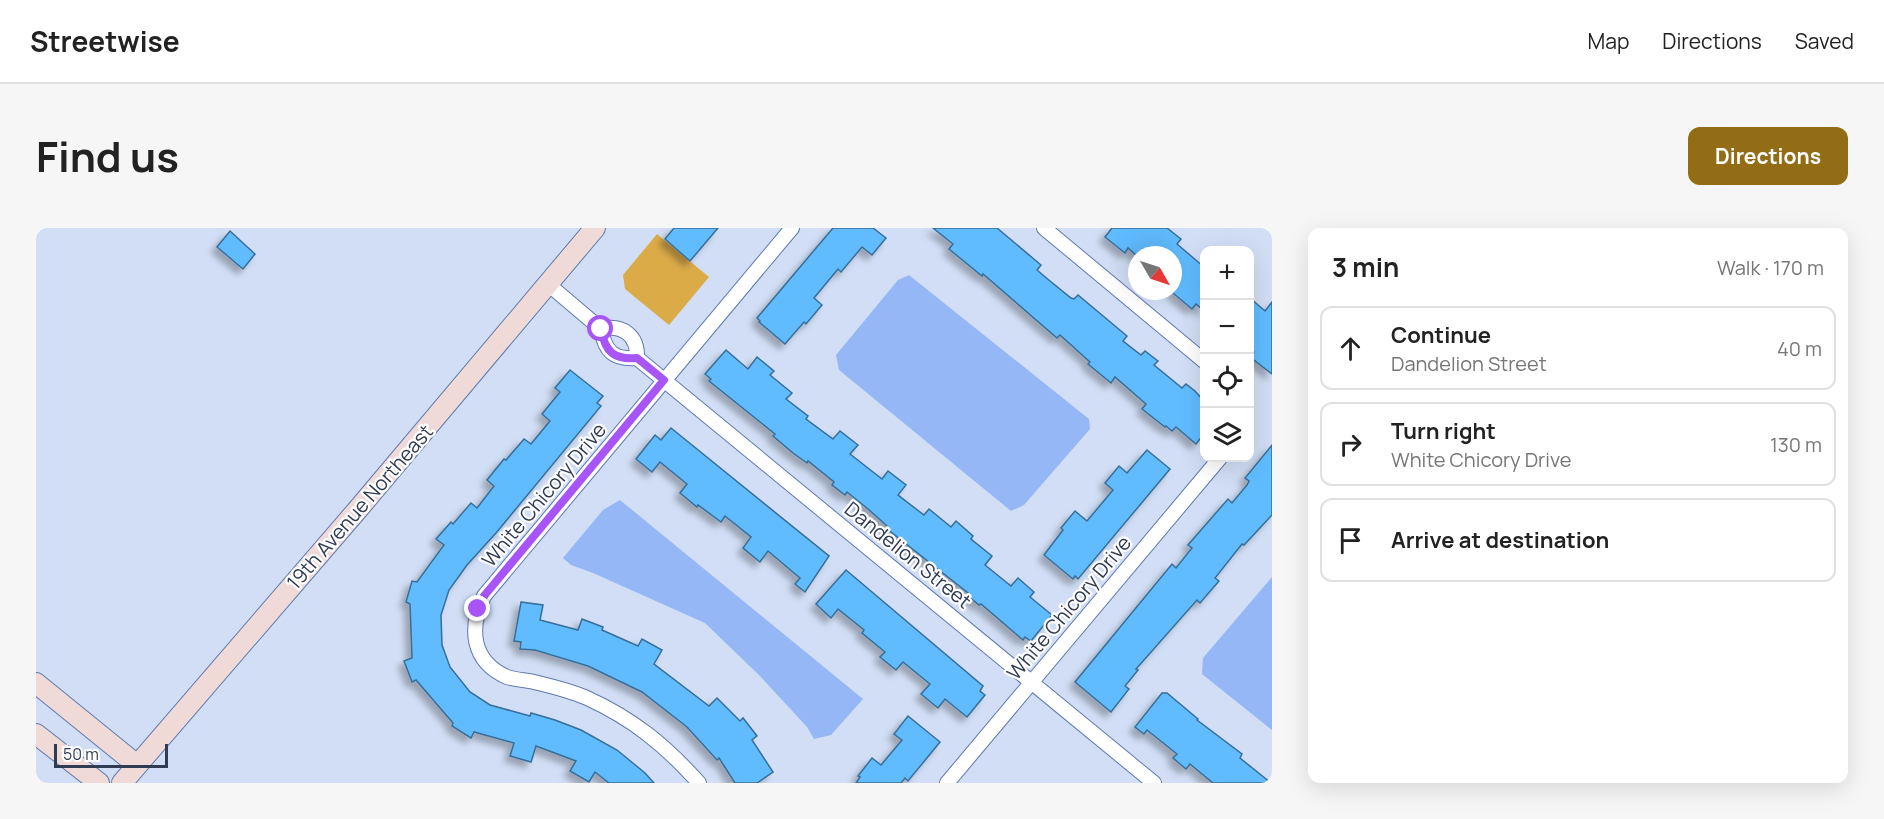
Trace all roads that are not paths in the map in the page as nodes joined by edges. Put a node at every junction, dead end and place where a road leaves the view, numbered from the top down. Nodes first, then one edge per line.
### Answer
1 (595, 228) edge
2 (792, 228) edge
3 (1044, 228) edge
4 (548, 285) junction
5 (601, 329) junction
6 (637, 358) junction
7 (1200, 358) edge
8 (664, 380) junction
9 (1218, 462) edge
10 (1032, 682) junction
11 (36, 683) edge
12 (36, 734) edge
13 (137, 765) junction
14 (99, 783) edge
15 (122, 783) edge
16 (699, 783) edge
17 (947, 783) edge
18 (1154, 783) edge

1 - 4 street, 19th Avenue Northeast
2 - 8 street, White Chicory Drive
3 - 7 street
4 - 5 street, Dandelion Street
4 - 13 street, 19th Avenue Northeast
5 - 6 street, Dandelion Street
5 - 6 street, Dandelion Street
6 - 8 street, Dandelion Street
8 - 10 street, Dandelion Street
8 - 16 street, White Chicory Drive
9 - 10 street, White Chicory Drive
10 - 17 street, White Chicory Drive
10 - 18 street, Dandelion Street
11 - 13 street
12 - 14 street
13 - 15 street, 19th Avenue Northeast

